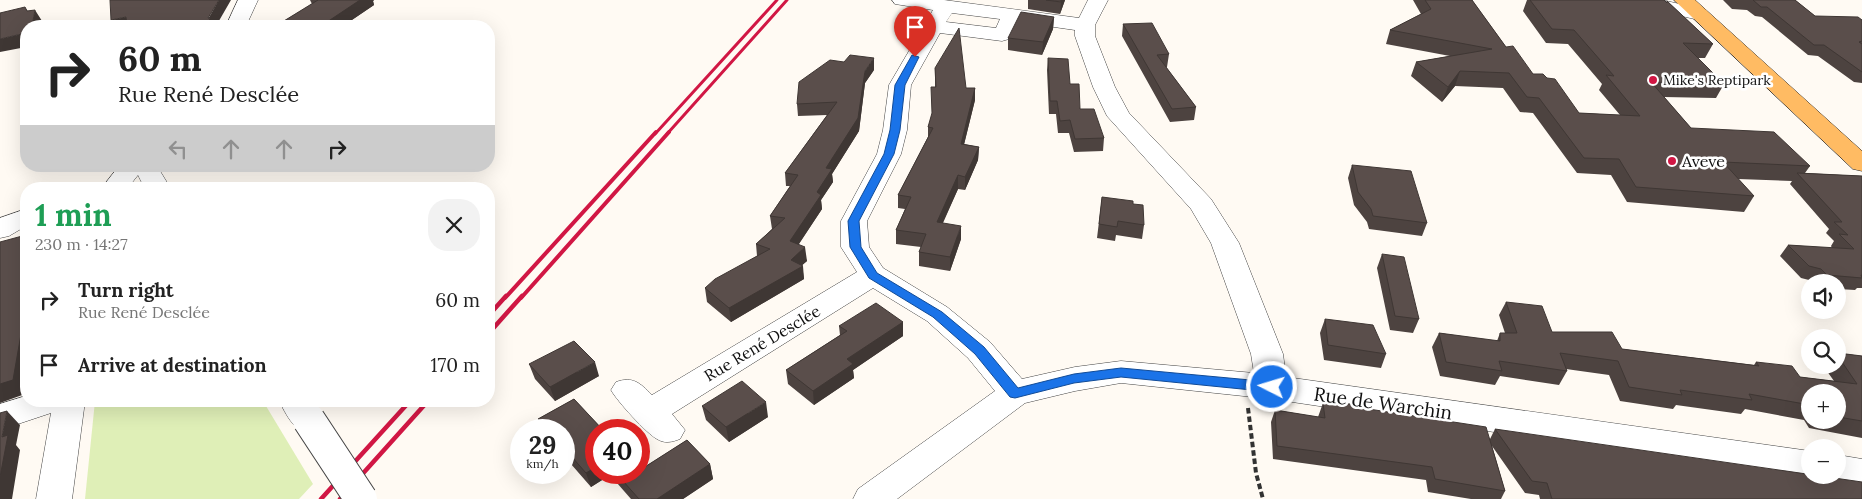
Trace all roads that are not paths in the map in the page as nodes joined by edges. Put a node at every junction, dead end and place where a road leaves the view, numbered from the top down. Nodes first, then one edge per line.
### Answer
1 (248, 0) edge
2 (902, 0) edge
3 (1098, 0) edge
4 (1636, 0) edge
5 (1694, 5) edge
6 (939, 17) junction
7 (240, 20) edge
8 (1085, 26) junction
9 (1862, 146) edge
10 (1862, 164) edge
11 (127, 172) edge
12 (119, 182) edge
13 (20, 219) edge
14 (0, 230) edge
15 (873, 275) junction
16 (1260, 386) junction
17 (627, 390) dead end
18 (1015, 393) junction
19 (30, 407) edge
20 (68, 407) edge
21 (302, 411) edge
22 (0, 417) edge
23 (1801, 464) edge
24 (1846, 470) edge
25 (1862, 473) edge
26 (54, 499) edge
27 (361, 499) edge
28 (871, 499) edge

1 - 7 street
2 - 6 street
3 - 8 street
4 - 5 street
5 - 9 main road
5 - 10 main road
6 - 8 street
6 - 15 street
8 - 16 street
11 - 12 street
13 - 14 street
15 - 17 street, Rue René Desclée
15 - 18 street
16 - 18 street, Rue de Warchin
16 - 23 street, Rue de Warchin
18 - 28 street, Rue de Warchin
19 - 22 street
20 - 26 street
21 - 27 street, bridge
24 - 25 street

